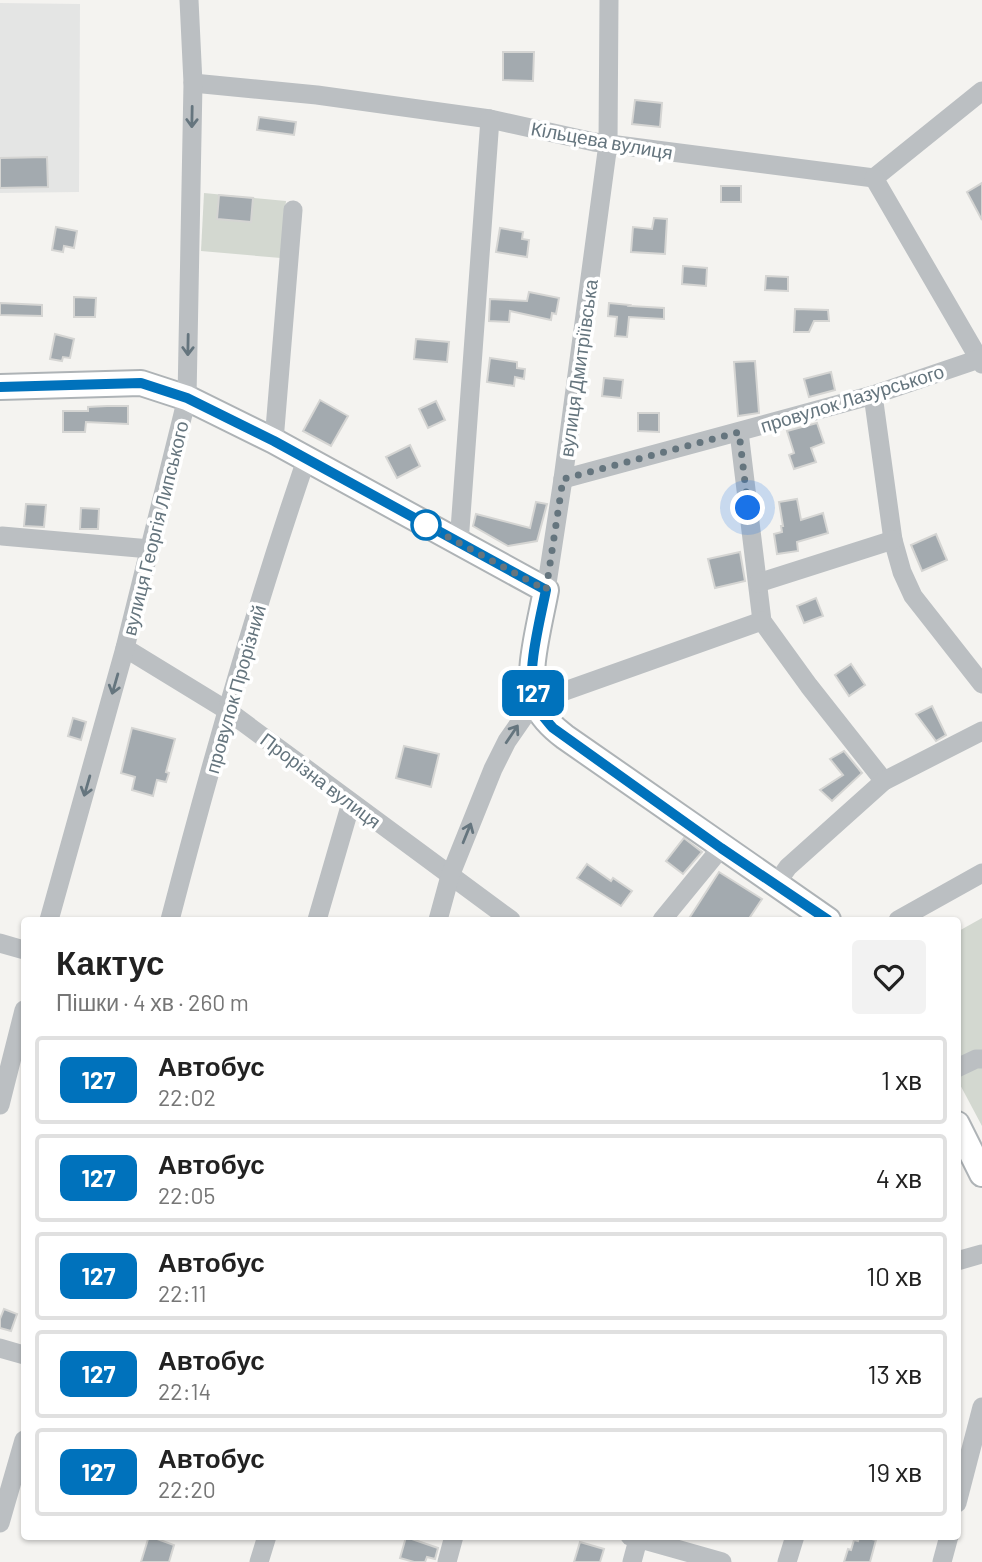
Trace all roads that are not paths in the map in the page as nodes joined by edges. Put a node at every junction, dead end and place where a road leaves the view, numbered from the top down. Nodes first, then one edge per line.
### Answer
1 (189, 0) edge
2 (609, 0) edge
3 (192, 83) junction
4 (982, 91) edge
5 (490, 119) junction
6 (608, 144) junction
7 (874, 178) junction
8 (293, 210) dead end
9 (980, 361) edge
10 (0, 387) edge
11 (873, 395) junction
12 (187, 398) junction
13 (739, 432) junction
14 (274, 441) junction
15 (306, 460) junction
16 (563, 479) junction
17 (2, 536) dead end
18 (893, 540) junction
19 (459, 543) junction
20 (150, 549) junction
21 (758, 583) junction
22 (546, 590) junction
23 (762, 621) junction
24 (125, 648) junction
25 (982, 684) edge
26 (534, 702) junction
27 (228, 711) junction
28 (982, 731) edge
29 (884, 781) junction
30 (351, 803) junction
31 (721, 848) junction
32 (982, 873) edge
33 (450, 876) junction
34 (775, 885) junction
35 (50, 917) edge
36 (171, 917) edge
37 (318, 917) edge
38 (439, 917) edge
39 (507, 917) edge
40 (664, 917) edge
41 (823, 917) edge
42 (903, 917) edge
43 (0, 943) edge
44 (21, 949) edge
45 (21, 1033) edge
46 (982, 1059) edge
47 (961, 1066) edge
48 (1, 1101) edge
49 (961, 1132) edge
50 (982, 1174) edge
51 (982, 1254) edge
52 (961, 1260) edge
53 (0, 1348) edge
54 (21, 1354) edge
55 (982, 1407) edge
56 (21, 1450) edge
57 (961, 1488) edge
58 (0, 1523) edge
59 (266, 1540) edge
60 (453, 1540) edge
61 (636, 1540) edge
62 (646, 1540) edge
63 (793, 1540) edge
64 (948, 1540) edge
65 (259, 1562) edge
66 (447, 1562) edge
67 (632, 1562) edge
68 (722, 1562) edge
69 (787, 1562) edge
70 (942, 1562) edge

1 - 3 street, вулиця Георгія Липського
2 - 6 street, вулиця Дмитріївська
3 - 5 street, Кільцева вулиця
3 -> 12 street, вулиця Георгія Липського
4 - 7 street
5 - 6 street, Кільцева вулиця
5 - 19 street
6 - 7 street, Кільцева вулиця
6 - 16 street, вулиця Дмитріївська
7 - 9 street
8 - 14 street
9 - 11 street, провулок Лазурського
10 - 12 main road
11 - 13 street, провулок Лазурського
11 - 18 street
12 - 14 main road
12 - 20 street, вулиця Георгія Липського
13 - 16 street, провулок Лазурського
13 - 21 street
14 - 15 main road
15 - 19 main road
15 - 27 street, провулок Прорізний
16 - 22 street, вулиця Дмитріївська
17 - 20 street
18 - 21 street
18 - 25 street
19 - 22 main road
20 - 24 street, вулиця Георгія Липського
21 - 23 street
22 - 26 main road, вулиця Дмитріївська
23 - 26 street
23 - 29 street
24 - 27 street, Прорізна вулиця
24 -> 35 street, вулиця Георгія Липського
26 - 31 main road
33 -> 26 street
27 - 30 street, Прорізна вулиця
27 - 36 street, провулок Прорізний
28 - 29 street
29 - 34 street
30 - 33 street, Прорізна вулиця
30 - 37 street
31 - 34 main road
31 - 40 street
32 - 42 street
33 - 38 street
33 - 39 street, Прорізна вулиця
34 - 41 main road
43 - 44 street
45 - 48 street
46 - 47 street
49 - 50 main road
51 - 52 street
53 - 54 street
55 - 57 street
56 - 58 street
59 - 65 street
60 - 66 street
61 - 67 street
62 - 68 street
63 - 69 street
64 - 70 street

